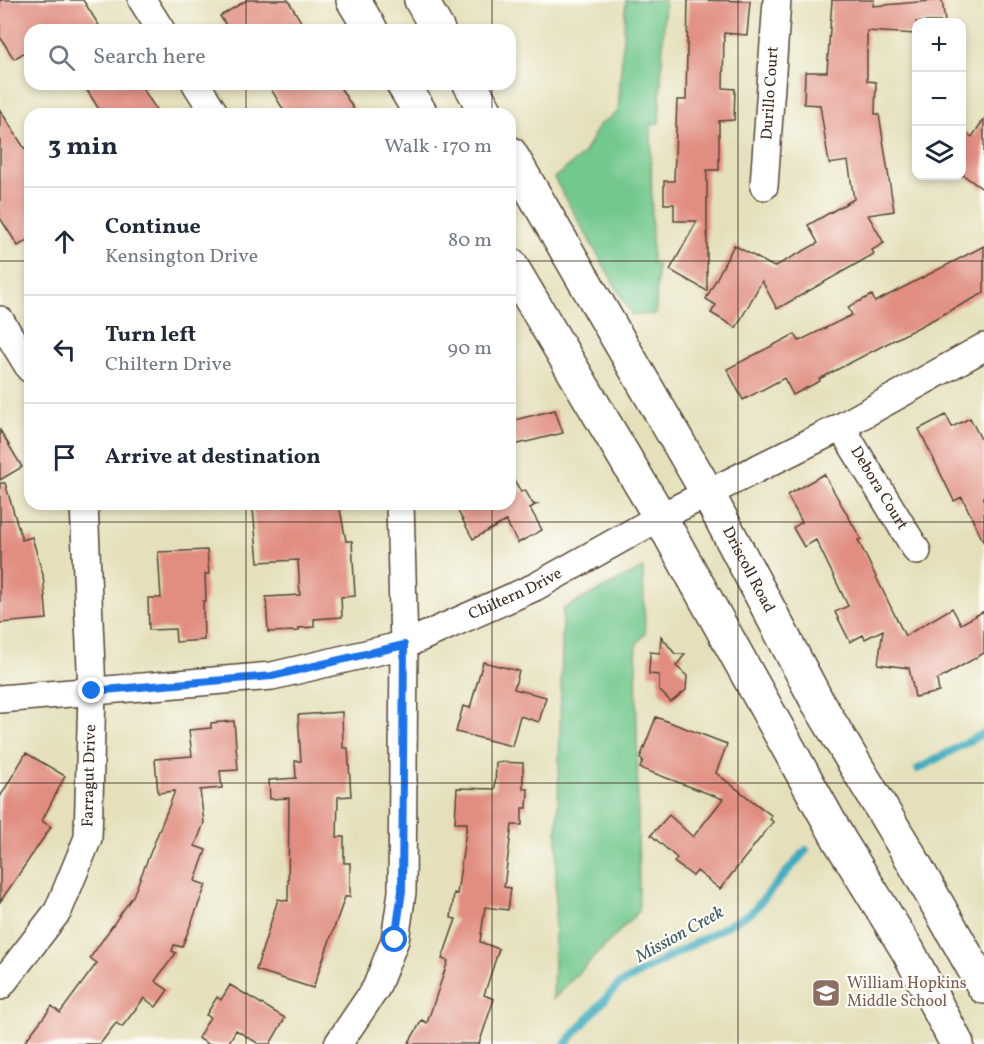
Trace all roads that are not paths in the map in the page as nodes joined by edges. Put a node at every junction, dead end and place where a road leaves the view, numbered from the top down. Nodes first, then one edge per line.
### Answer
1 (142, 0) edge
2 (353, 0) edge
3 (421, 0) edge
4 (777, 0) edge
5 (157, 24) edge
6 (367, 24) edge
7 (435, 24) edge
8 (200, 90) edge
9 (407, 90) edge
10 (473, 90) edge
11 (211, 108) edge
12 (417, 108) edge
13 (484, 108) edge
14 (516, 163) edge
15 (764, 186) dead end
16 (516, 274) edge
17 (0, 320) edge
18 (984, 347) edge
19 (24, 359) edge
20 (841, 427) junction
21 (707, 492) junction
22 (84, 510) edge
23 (400, 510) edge
24 (660, 517) junction
25 (917, 551) dead end
26 (404, 645) junction
27 (92, 691) junction
28 (0, 699) edge
29 (0, 986) edge
30 (984, 987) edge
31 (338, 1044) edge
32 (957, 1044) edge

1 - 5 street
2 - 6 street
3 - 7 street
4 - 15 street, Durillo Court
8 - 11 street
9 - 12 street
10 - 13 street
14 - 21 street, Driscoll Road
16 - 24 street
17 - 19 street
18 - 20 street, Chiltern Drive
20 - 21 street, Chiltern Drive
20 - 25 street, Debora Court
21 - 24 street, Chiltern Drive
21 - 30 street, Driscoll Road
22 - 27 street, Farragut Drive
23 - 26 street
24 - 26 street, Chiltern Drive
24 - 32 street
26 - 27 street, Chiltern Drive
26 - 31 street
27 - 28 street, Chiltern Drive
27 - 29 street, Farragut Drive

